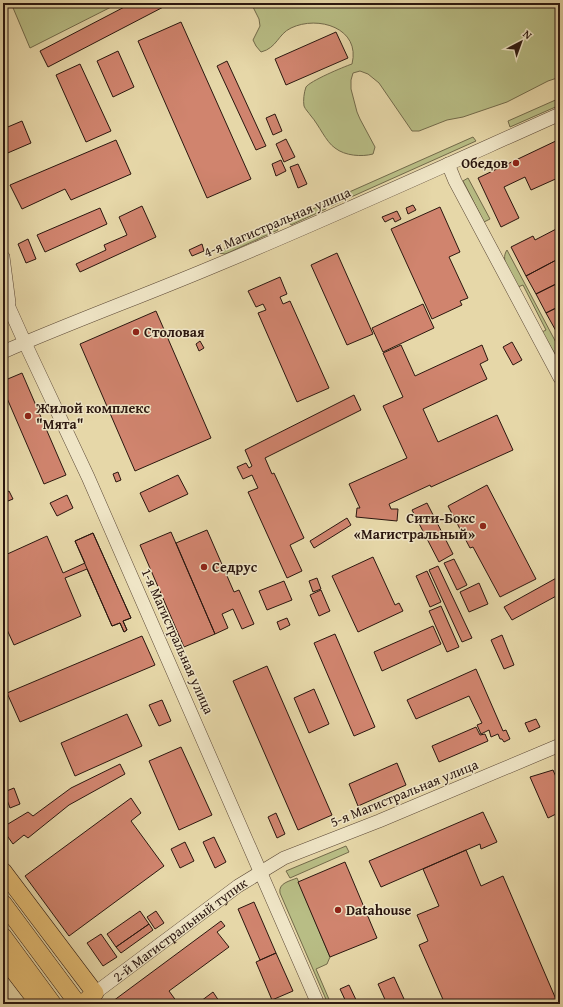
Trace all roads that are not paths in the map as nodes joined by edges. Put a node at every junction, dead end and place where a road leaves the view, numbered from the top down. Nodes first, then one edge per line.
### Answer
1 (560, 114) edge
2 (448, 164) junction
3 (3, 257) edge
4 (3, 294) edge
5 (10, 310) junction
6 (25, 343) junction
7 (3, 352) edge
8 (560, 378) edge
9 (560, 745) edge
10 (3, 871) edge
11 (261, 871) junction
12 (3, 903) edge
13 (3, 936) edge
14 (3, 957) edge
15 (95, 993) junction
16 (38, 1004) edge
17 (53, 1004) edge
18 (78, 1004) edge
19 (82, 1004) edge
20 (318, 1004) edge

1 - 2 street, 4-я Магистральная улица
2 - 6 street, 4-я Магистральная улица
2 - 8 street
3 - 5 street
4 - 5 street, 1-я Магистральная улица
5 - 6 street, 1-я Магистральная улица
6 - 7 street, 4-я Магистральная улица
6 - 11 street, 1-я Магистральная улица
9 - 11 street, 5-я Магистральная улица
10 - 15 main road
11 - 15 street, 2-й Магистральный тупик
11 - 20 street, 1-я Магистральная улица
12 - 18 main road
13 - 17 main road
14 - 16 main road
15 - 19 main road, 2-й Магистральный тупик

